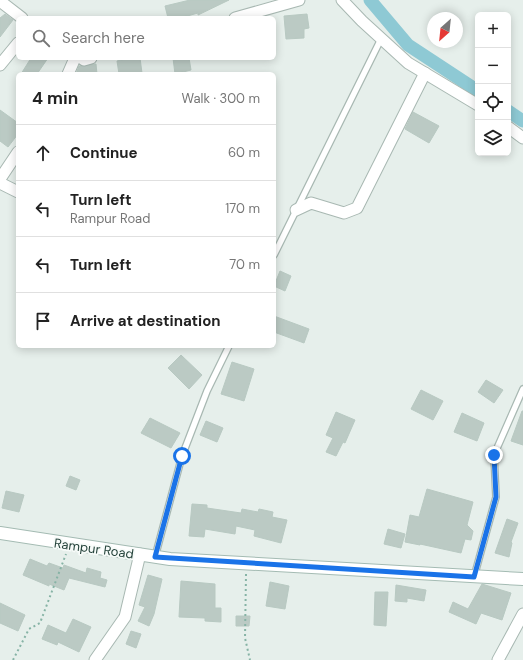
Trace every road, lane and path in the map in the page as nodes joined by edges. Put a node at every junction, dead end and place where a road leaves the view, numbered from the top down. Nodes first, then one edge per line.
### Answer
1 (299, 0) edge
2 (342, 0) edge
3 (0, 1) edge
4 (19, 16) edge
5 (241, 16) edge
6 (381, 39) junction
7 (16, 46) edge
8 (75, 60) edge
9 (0, 66) edge
10 (69, 72) edge
11 (424, 73) junction
12 (475, 103) edge
13 (511, 129) edge
14 (523, 138) edge
15 (16, 155) edge
16 (0, 179) edge
17 (0, 183) edge
18 (16, 191) edge
19 (296, 210) junction
20 (276, 251) edge
21 (228, 348) edge
22 (523, 389) edge
23 (0, 533) edge
24 (70, 544) junction
25 (140, 554) junction
26 (155, 557) junction
27 (246, 572) dead end
28 (474, 577) junction
29 (523, 579) edge
30 (523, 614) edge
31 (13, 660) edge
32 (95, 660) edge
33 (250, 660) edge
34 (498, 660) edge

1 - 5 street
2 - 6 street
3 - 4 street
6 - 11 street
6 - 19 lane
7 - 9 street
8 - 10 street
11 - 12 street
11 - 19 street
13 - 14 street
15 - 16 street
17 - 18 street
19 - 20 lane
21 - 26 lane
22 - 28 lane
23 - 24 main road, Rampur Road
24 - 25 main road, Rampur Road
24 - 31 path
25 - 26 main road, Rampur Road
25 - 32 street
26 - 28 main road, Rampur Road
27 - 33 path
28 - 29 main road, Rampur Road
30 - 34 street

